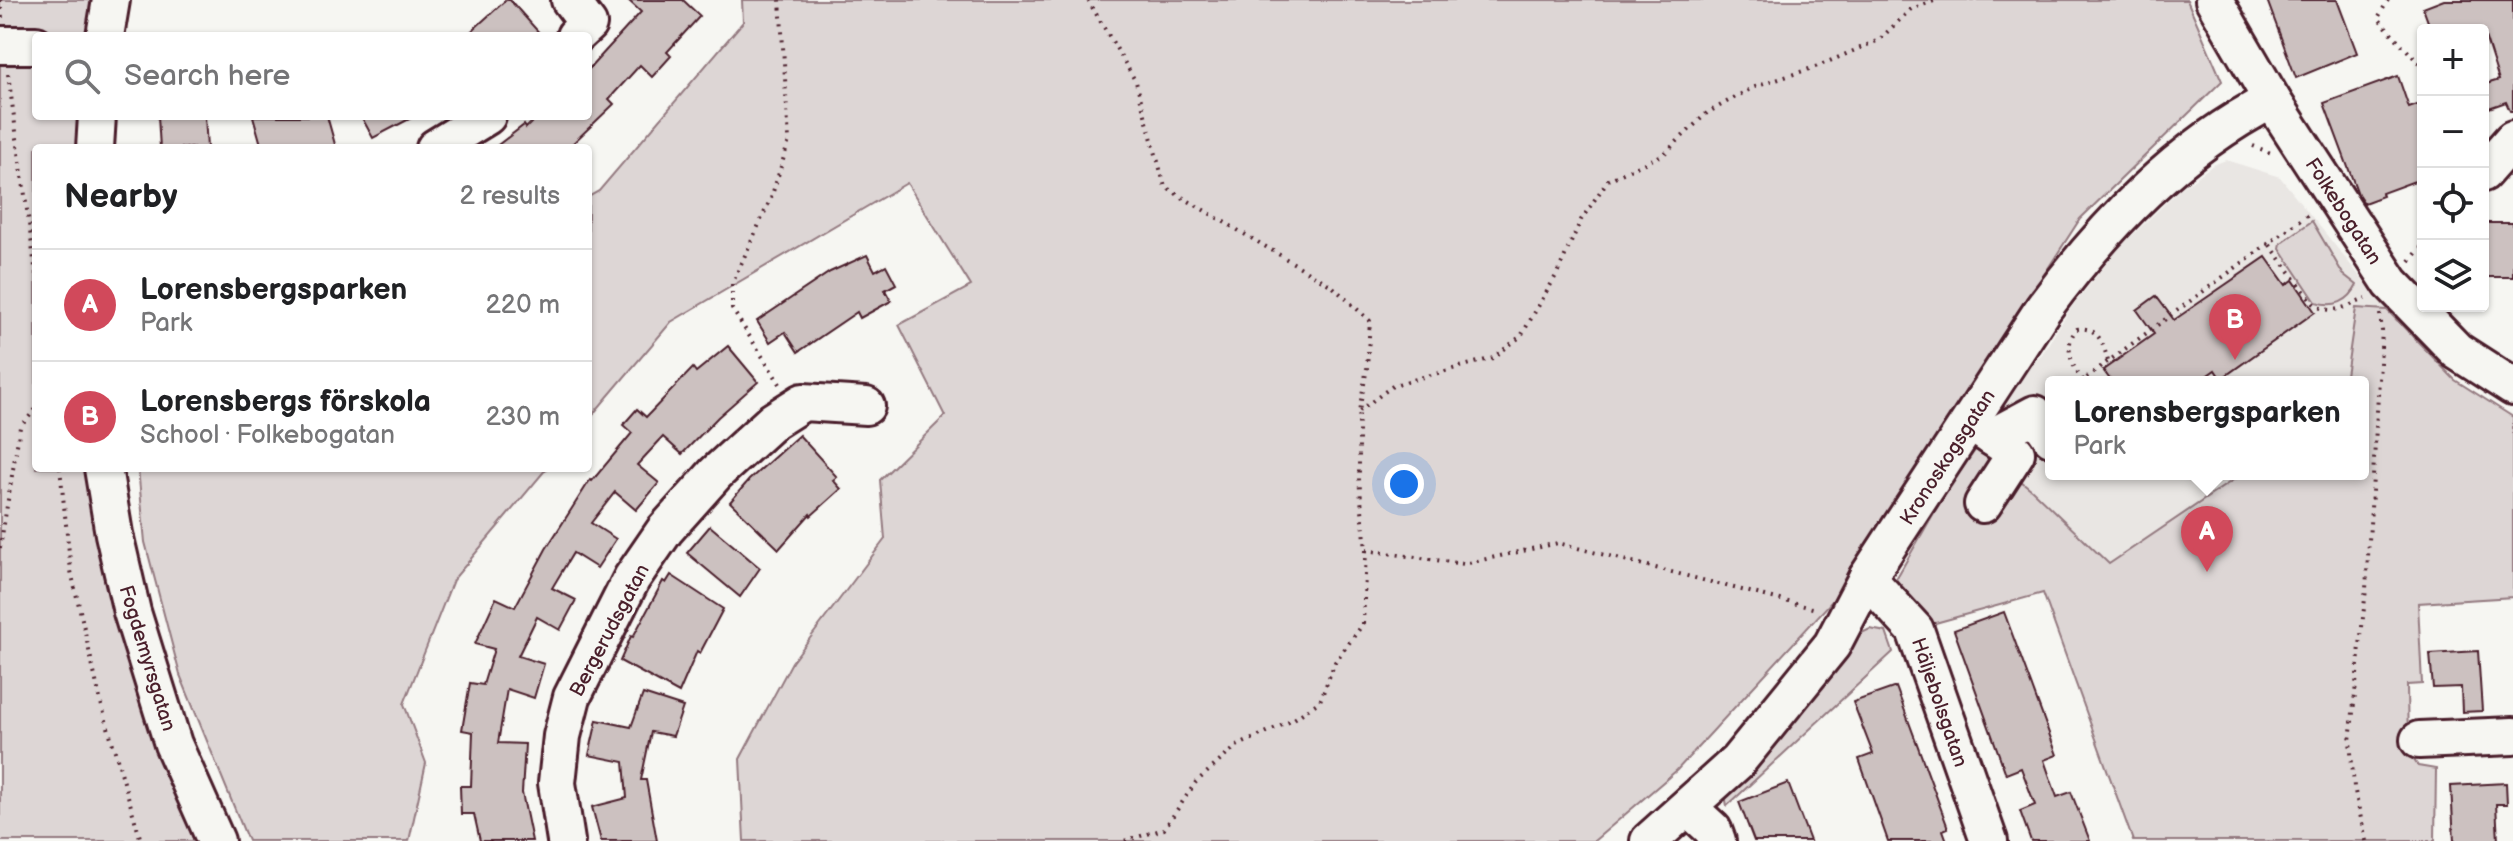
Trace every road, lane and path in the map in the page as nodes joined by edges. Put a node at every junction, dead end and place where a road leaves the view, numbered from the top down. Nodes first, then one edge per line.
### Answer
1 (111, 0) edge
2 (780, 0) edge
3 (1088, 0) edge
4 (1937, 0) edge
5 (2214, 0) edge
6 (2388, 0) edge
7 (106, 32) edge
8 (13, 45) edge
9 (2417, 61) edge
10 (2272, 100) junction
11 (97, 120) edge
12 (480, 120) edge
13 (2513, 139) edge
14 (95, 144) edge
15 (442, 144) edge
16 (2487, 168) edge
17 (2313, 211) dead end
18 (32, 234) edge
19 (2270, 245) junction
20 (2417, 252) edge
21 (2386, 289) junction
22 (2108, 362) junction
23 (2079, 376) edge
24 (2089, 376) edge
25 (2513, 387) edge
26 (803, 402) junction
27 (866, 406) dead end
28 (1359, 411) junction
29 (32, 414) edge
30 (2045, 428) edge
31 (1981, 430) junction
32 (60, 472) edge
33 (104, 472) edge
34 (1983, 504) dead end
35 (0, 548) edge
36 (1366, 550) junction
37 (1867, 578) junction
38 (1846, 618) junction
39 (2513, 736) edge
40 (2419, 740) dead end
41 (1689, 808) junction
42 (141, 841) edge
43 (216, 841) edge
44 (566, 841) edge
45 (1124, 841) edge
46 (1649, 841) edge
47 (1717, 841) edge
48 (1989, 841) edge
49 (2366, 841) edge

1 - 7 street
2 - 26 path
3 - 28 path
4 - 28 path
5 - 10 street, Folkebogatan
6 - 9 path
8 - 18 path
10 - 21 street, Folkebogatan
10 - 31 street, Kronoskogsgatan
11 - 14 street
12 - 15 street
13 - 16 street
17 - 19 path
19 - 21 path
19 - 22 path
20 - 21 path
21 - 25 street, Folkebogatan
21 - 49 path
22 - 23 path
22 - 24 path
26 - 27 street
26 - 44 street, Bergerudsgatan
28 - 36 path
29 - 35 path
30 - 31 street
31 - 34 street
31 - 37 street, Kronoskogsgatan
32 - 42 path
33 - 43 street, Fogdemyrsgatan
36 - 38 path
36 - 45 path
37 - 38 street, Kronoskogsgatan
37 - 48 street, Häljebolsgatan
38 - 41 street, Kronoskogsgatan
39 - 40 street
41 - 46 street, Kronoskogsgatan
41 - 47 street

